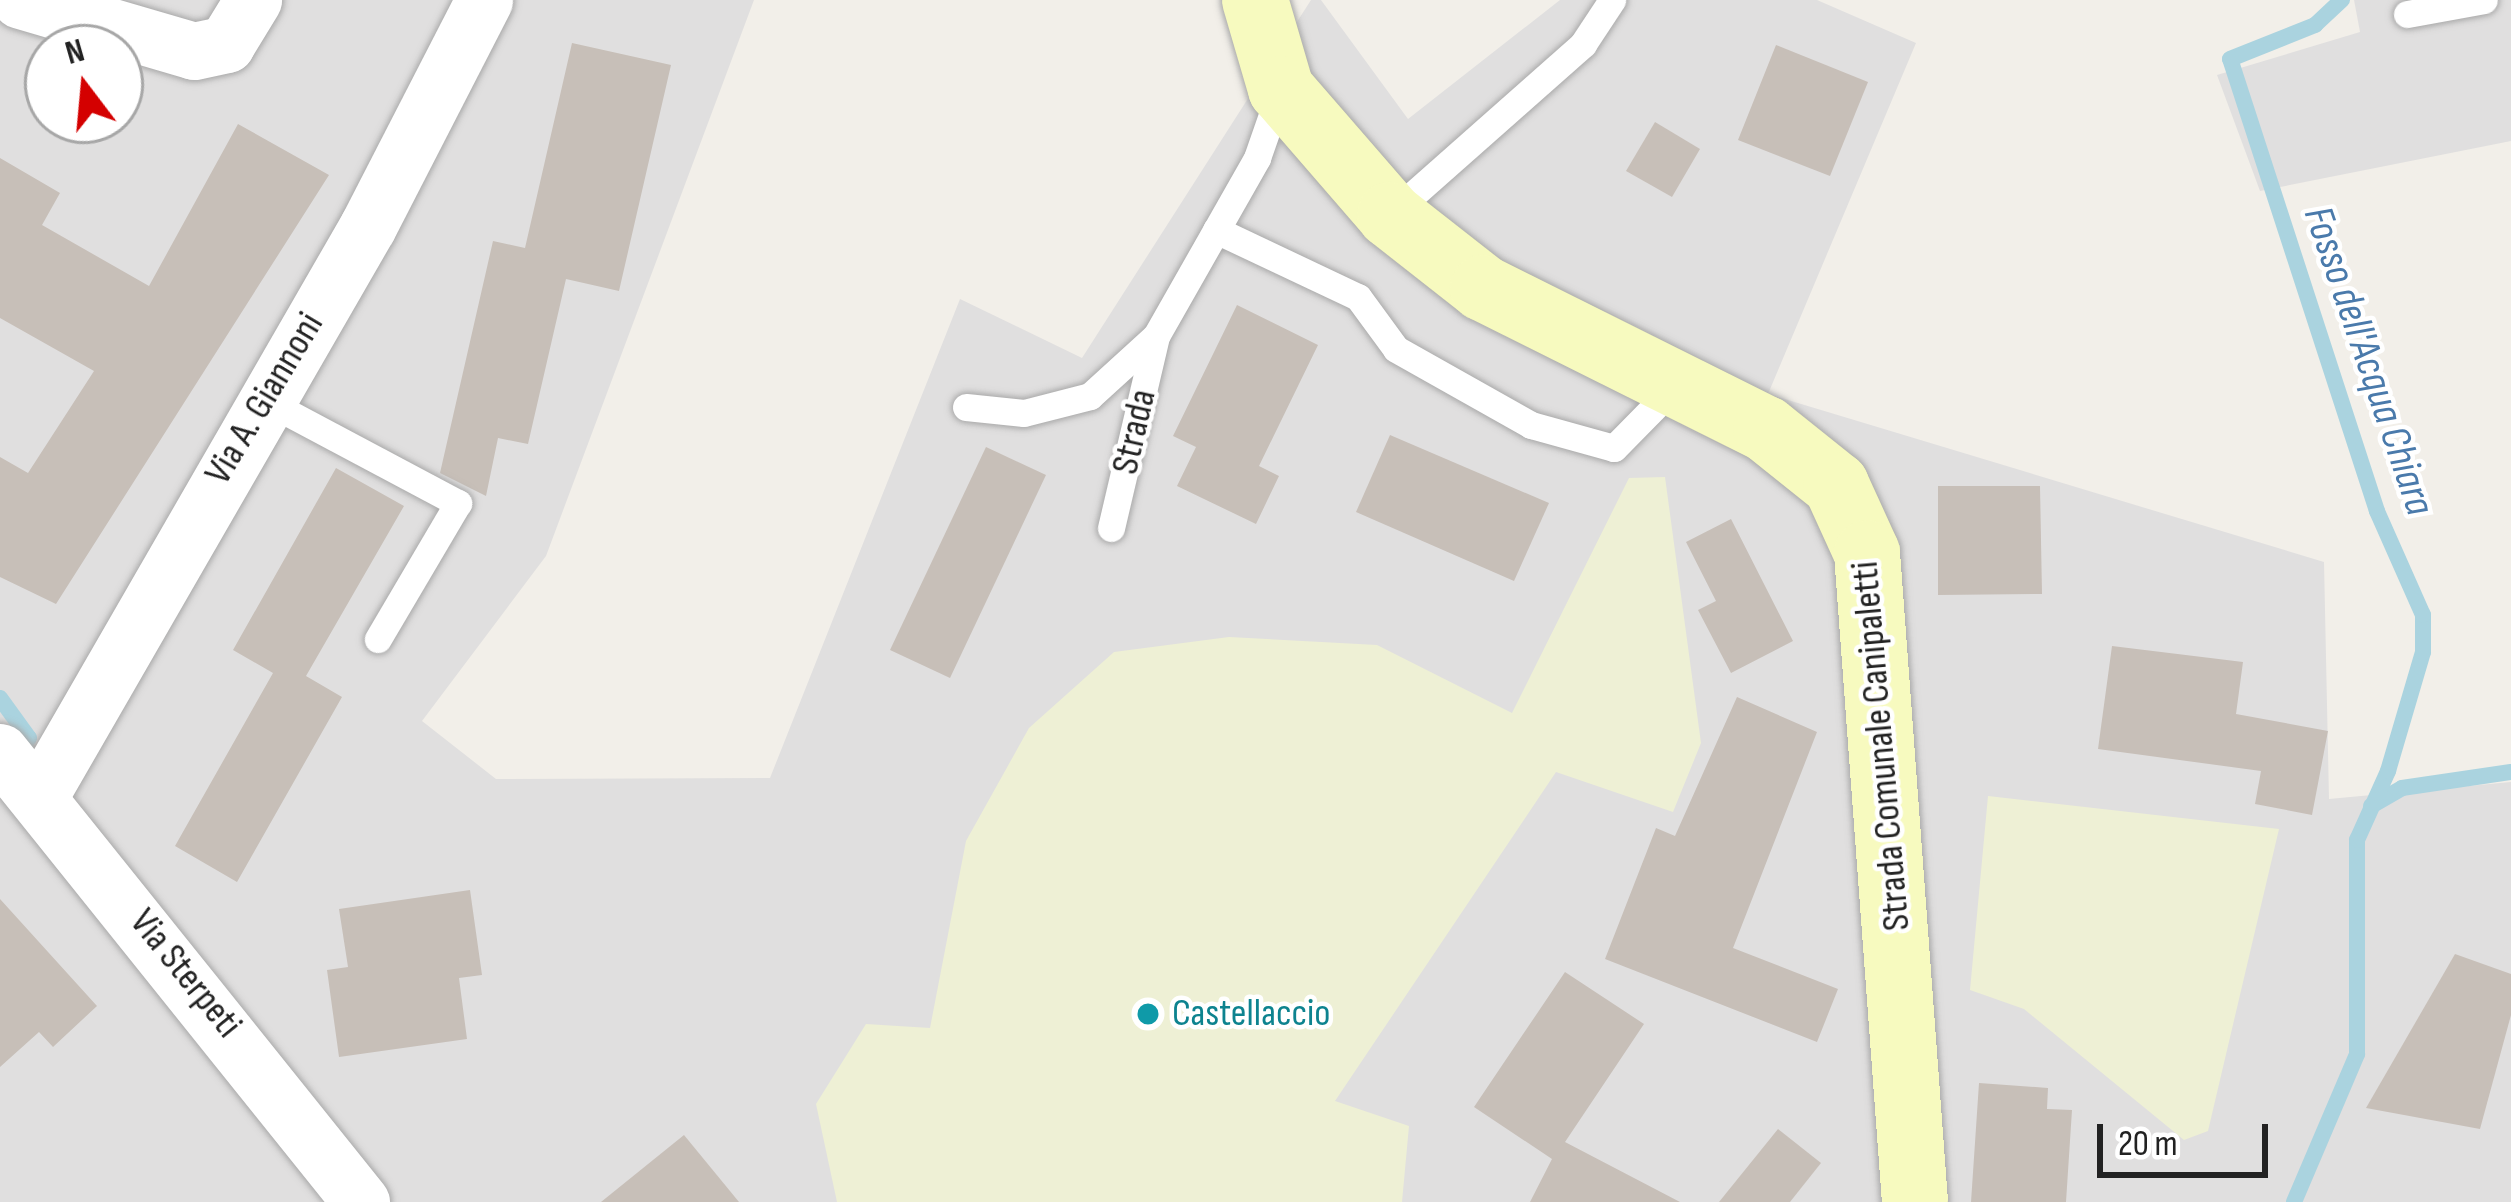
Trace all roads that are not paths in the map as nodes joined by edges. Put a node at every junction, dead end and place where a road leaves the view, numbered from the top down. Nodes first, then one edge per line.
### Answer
1 (20, 0) edge
2 (254, 0) edge
3 (484, 0) edge
4 (1255, 0) edge
5 (1612, 0) edge
6 (2484, 0) edge
7 (2407, 14) dead end
8 (1281, 89) junction
9 (1390, 215) junction
10 (1216, 230) junction
11 (1156, 336) junction
12 (1675, 386) junction
13 (264, 400) junction
14 (966, 407) dead end
15 (1111, 527) dead end
16 (378, 639) dead end
17 (26, 780) edge
18 (362, 1202) edge
19 (1915, 1202) edge

1 - 2 street
3 - 13 street, Via A. Giannoni
4 - 8 street, Strada Comunale Canipaletti
5 - 9 lane
6 - 7 lane
8 - 9 street, Strada Comunale Canipaletti
8 - 10 lane
9 - 12 street, Strada Comunale Canipaletti
10 - 11 lane
10 - 12 lane
11 - 14 lane
11 - 15 lane, Strada
12 - 19 street, Strada Comunale Canipaletti
13 - 16 lane
13 - 17 street, Via A. Giannoni
17 - 18 street, Via Sterpeti

